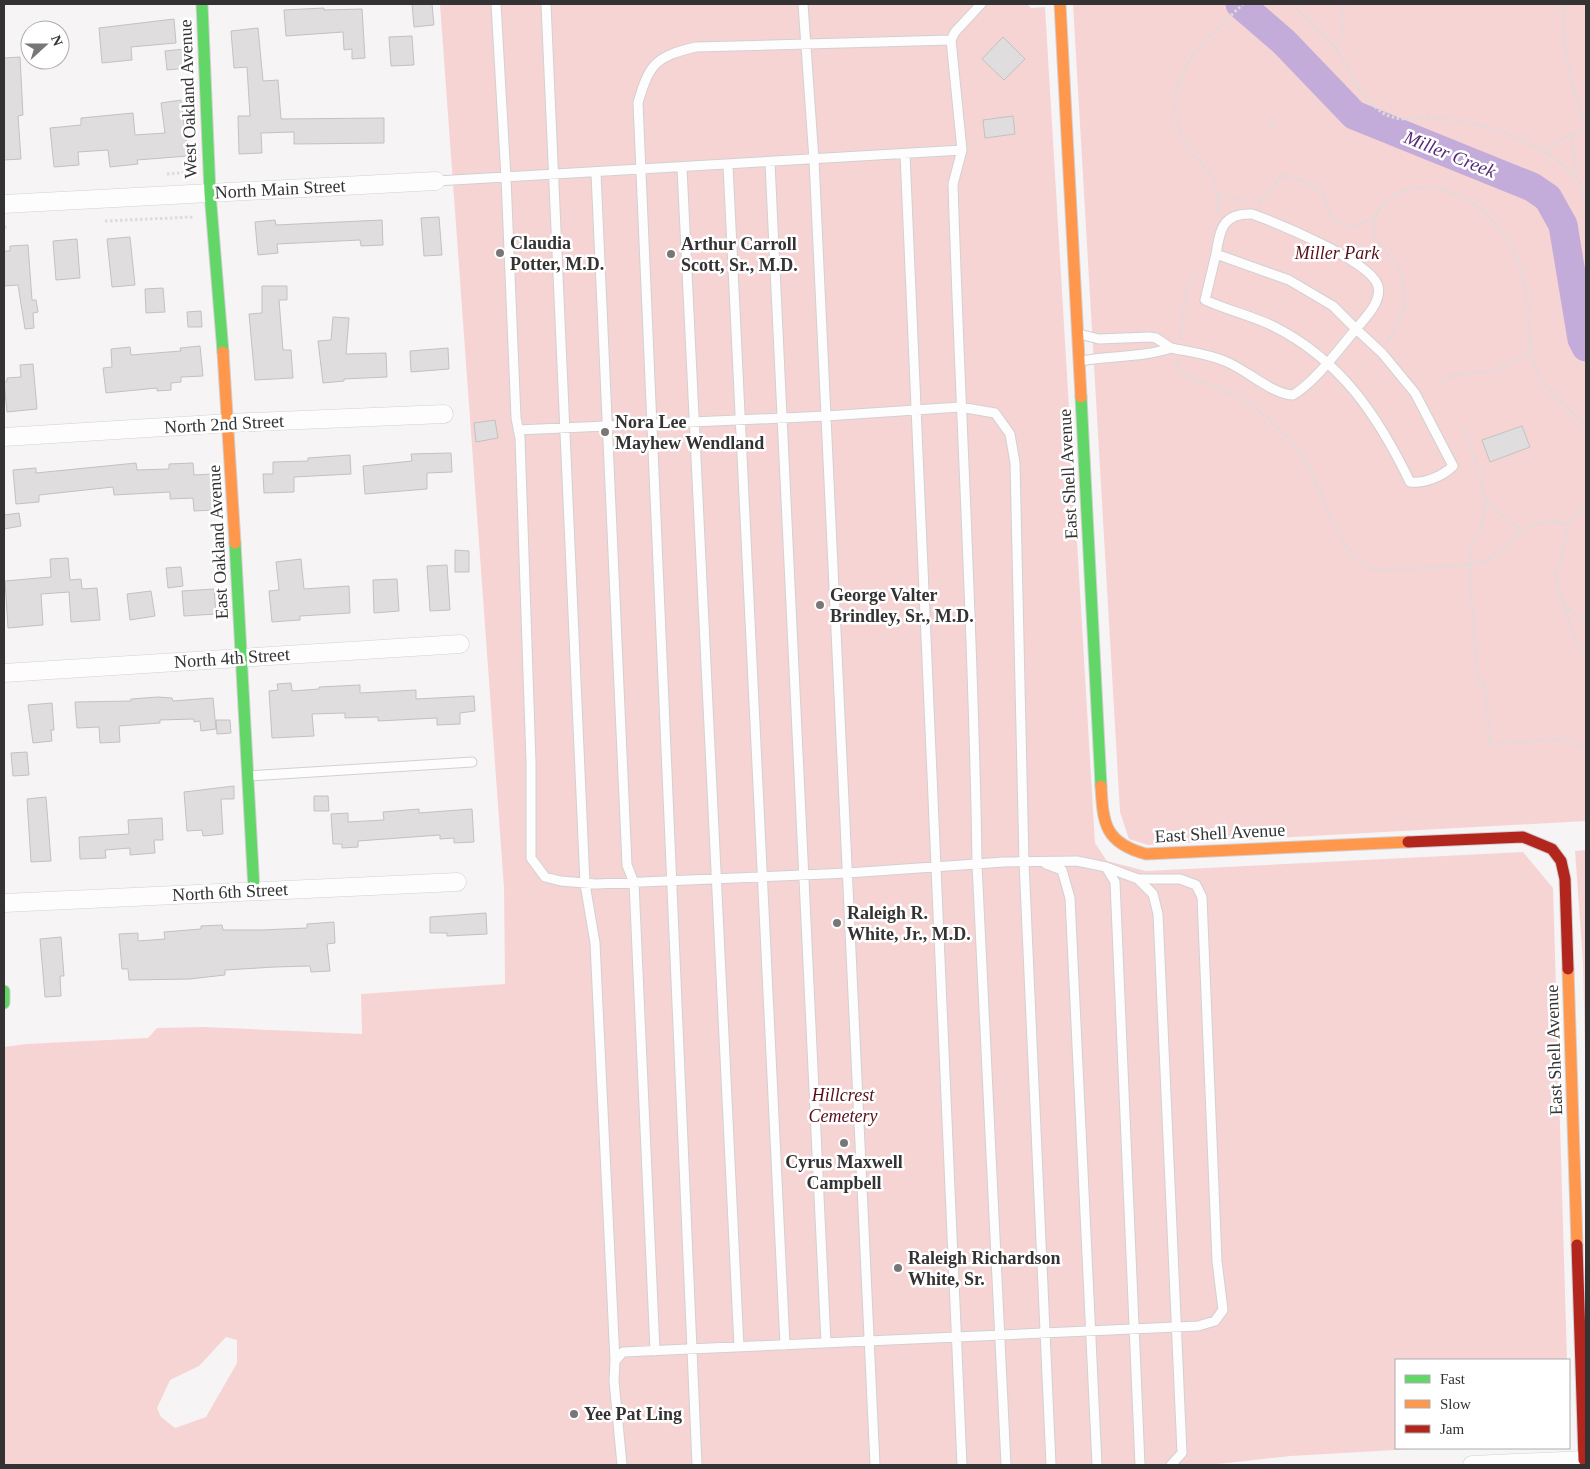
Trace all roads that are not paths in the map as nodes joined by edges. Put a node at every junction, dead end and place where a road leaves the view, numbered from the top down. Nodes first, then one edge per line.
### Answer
1 (202, 4) edge
2 (496, 4) edge
3 (546, 4) edge
4 (803, 4) edge
5 (981, 4) edge
6 (1060, 4) edge
7 (951, 40) junction
8 (806, 44) junction
9 (962, 150) junction
10 (905, 154) junction
11 (814, 160) junction
12 (770, 163) junction
13 (728, 165) junction
14 (682, 168) junction
15 (641, 170) junction
16 (596, 172) junction
17 (552, 175) junction
18 (506, 178) junction
19 (436, 181) joint
20 (210, 193) junction
21 (4, 204) edge
22 (1216, 254) junction
23 (1356, 329) junction
24 (1079, 334) junction
25 (1174, 349) junction
26 (1080, 361) junction
27 (1328, 361) junction
28 (960, 407) junction
29 (914, 410) junction
30 (444, 414) dead end
31 (826, 416) junction
32 (782, 418) junction
33 (740, 420) junction
34 (229, 422) junction
35 (694, 422) junction
36 (652, 424) junction
37 (609, 426) junction
38 (565, 428) junction
39 (518, 430) junction
40 (4, 437) edge
41 (460, 644) dead end
42 (242, 657) junction
43 (4, 674) edge
44 (472, 762) dead end
45 (248, 776) junction
46 (1024, 862) junction
47 (1039, 862) junction
48 (977, 864) junction
49 (937, 867) junction
50 (1106, 867) junction
51 (848, 873) junction
52 (804, 875) junction
53 (762, 877) junction
54 (716, 879) junction
55 (1138, 879) junction
56 (672, 881) junction
57 (457, 882) dead end
58 (634, 883) junction
59 (585, 884) junction
60 (254, 890) junction
61 (4, 903) edge
62 (4, 991) edge
63 (4, 1003) edge
64 (1176, 1326) junction
65 (1134, 1328) junction
66 (1090, 1330) junction
67 (1046, 1332) junction
68 (999, 1335) junction
69 (957, 1337) junction
70 (871, 1341) junction
71 (826, 1343) junction
72 (785, 1345) junction
73 (739, 1347) junction
74 (692, 1349) junction
75 (655, 1351) junction
76 (615, 1361) junction
77 (1585, 1460) edge
78 (622, 1465) edge
79 (697, 1465) edge
80 (875, 1465) edge
81 (962, 1465) edge
82 (1006, 1465) edge
83 (1051, 1465) edge
84 (1097, 1465) edge
85 (1140, 1465) edge
86 (1171, 1465) edge
87 (1472, 1465) edge

1 - 20 street, West Oakland Avenue
2 - 18 lane
3 - 17 lane
4 - 8 lane
5 - 7 lane
6 - 24 street, East Shell Avenue
7 - 8 lane
7 - 9 lane
8 - 11 lane
8 - 15 lane
9 - 10 lane
9 - 28 lane
10 - 11 lane
10 - 29 lane
11 - 12 lane
11 - 31 lane
12 - 13 lane
12 - 32 lane
13 - 14 lane
13 - 33 lane
14 - 15 lane
14 - 35 lane
15 - 16 lane
15 - 36 lane
16 - 17 lane
16 - 37 lane
17 - 18 lane
17 - 38 lane
18 - 19 lane
18 - 39 lane
19 - 20 street, North Main Street
20 - 21 street, North Main Street
20 - 34 street, East Oakland Avenue
22 - 23 lane
22 - 23 lane
22 - 27 lane
23 - 27 lane
23 - 27 lane
24 - 25 lane
24 - 26 street, East Shell Avenue
25 - 26 lane
25 - 27 lane
26 - 77 street, East Shell Avenue
28 - 29 lane
28 - 46 lane
28 - 48 lane
29 - 31 lane
29 - 49 lane
30 - 34 street, North 2nd Street
31 - 32 lane
31 - 51 lane
32 - 33 lane
32 - 52 lane
33 - 35 lane
33 - 53 lane
34 - 40 street, North 2nd Street
34 - 42 street, East Oakland Avenue
35 - 36 lane
35 - 54 lane
36 - 37 lane
36 - 56 lane
37 - 38 lane
37 - 58 lane
38 - 39 lane
38 - 59 lane
39 - 59 lane
41 - 42 street, North 4th Street
42 - 43 street, North 4th Street
42 - 45 street, East Oakland Avenue
44 - 45 lane
45 - 60 street, East Oakland Avenue
46 - 47 lane
46 - 48 lane
46 - 67 lane
47 - 50 lane
47 - 66 lane
48 - 49 lane
48 - 68 lane
49 - 51 lane
49 - 69 lane
50 - 55 lane
50 - 65 lane
51 - 52 lane
51 - 70 lane
52 - 53 lane
52 - 71 lane
53 - 54 lane
53 - 72 lane
54 - 56 lane
54 - 73 lane
55 - 64 lane
55 - 64 lane
56 - 58 lane
56 - 74 lane
57 - 60 street, North 6th Street
58 - 59 lane
58 - 75 lane
59 - 76 lane
60 - 61 street, North 6th Street
62 - 63 street
64 - 65 lane
64 - 86 lane
65 - 66 lane
65 - 85 lane
66 - 67 lane
66 - 84 lane
67 - 68 lane
67 - 83 lane
68 - 69 lane
68 - 82 lane
69 - 70 lane
69 - 81 lane
70 - 71 lane
70 - 80 lane
71 - 72 lane
72 - 73 lane
73 - 74 lane
74 - 75 lane
74 - 79 lane
75 - 76 lane
76 - 78 lane
77 - 87 street

